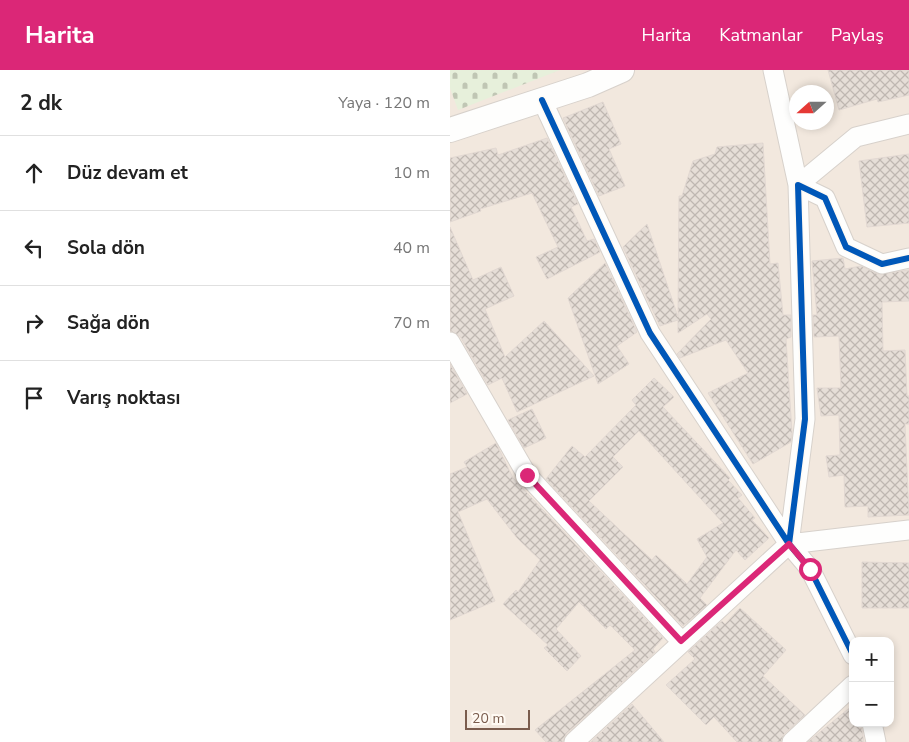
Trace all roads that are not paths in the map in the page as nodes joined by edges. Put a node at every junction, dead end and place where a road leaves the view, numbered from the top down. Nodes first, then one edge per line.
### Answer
1 (622, 70) edge
2 (773, 70) edge
3 (542, 100) junction
4 (909, 124) edge
5 (450, 130) edge
6 (798, 185) junction
7 (909, 258) edge
8 (450, 342) edge
9 (909, 530) edge
10 (789, 544) junction
11 (681, 641) junction
12 (849, 647) edge
13 (849, 690) edge
14 (873, 727) edge
15 (574, 742) edge
16 (792, 742) edge
17 (876, 742) edge

1 - 3 street
2 - 6 street
3 - 5 street
3 - 10 street
4 - 6 street
6 - 7 street
6 - 10 street
8 - 11 street
9 - 10 street
10 - 11 street
10 - 12 street
11 - 15 street
13 - 16 street
14 - 17 street

